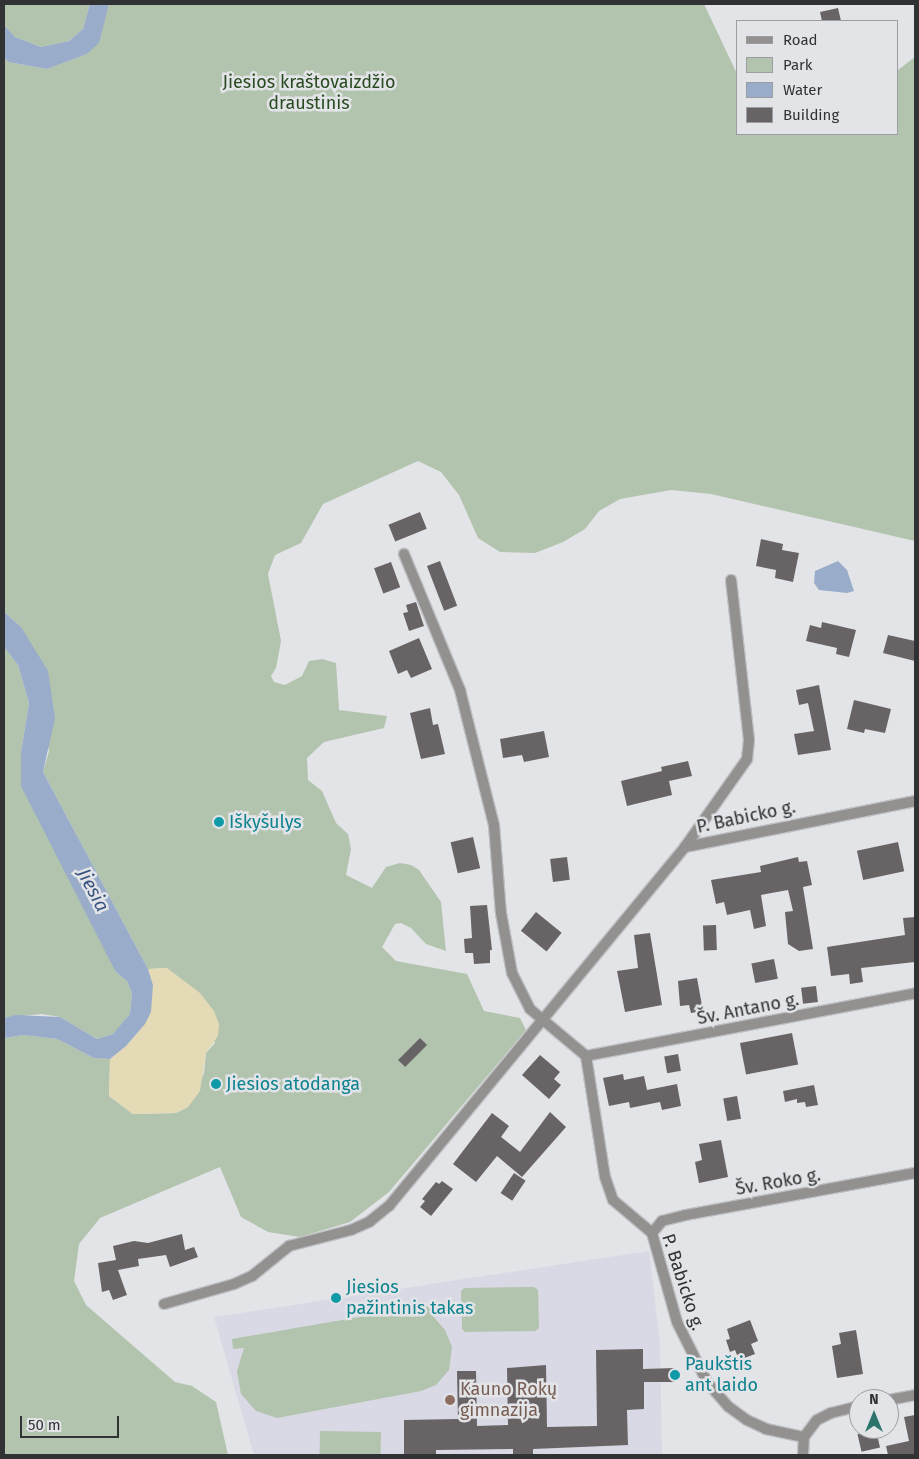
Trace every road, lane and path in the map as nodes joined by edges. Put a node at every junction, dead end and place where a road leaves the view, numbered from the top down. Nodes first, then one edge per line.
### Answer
1 (404, 554) dead end
2 (731, 580) dead end
3 (915, 801) edge
4 (685, 847) junction
5 (915, 993) edge
6 (544, 1020) junction
7 (586, 1056) junction
8 (915, 1173) edge
9 (652, 1233) junction
10 (164, 1304) dead end
11 (915, 1395) edge
12 (899, 1398) edge
13 (849, 1408) edge
14 (804, 1437) junction
15 (803, 1455) edge

1 - 6 street
2 - 4 street
3 - 4 street, P. Babicko g.
4 - 6 street, P. Babicko g.
5 - 7 street, Šv. Antano g.
6 - 7 street
6 - 10 street, P. Babicko g.
7 - 9 street, P. Babicko g.
8 - 9 street, Šv. Roko g.
9 - 14 street, P. Babicko g.
11 - 12 street
13 - 14 street
14 - 15 street

